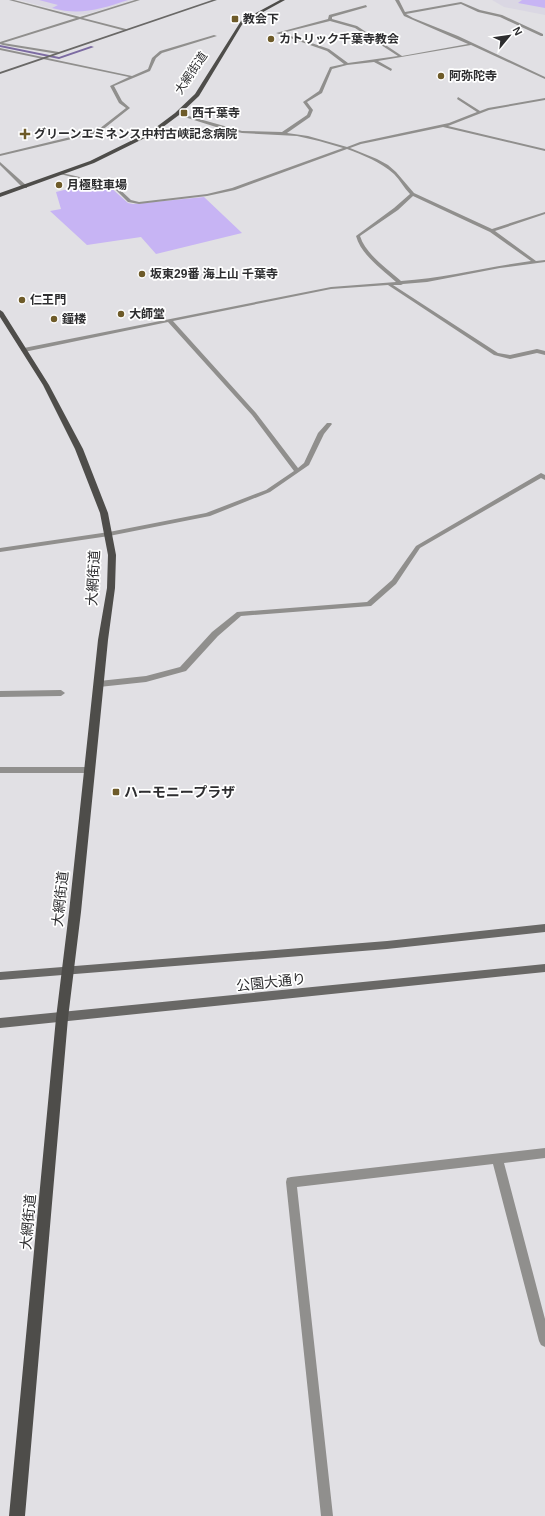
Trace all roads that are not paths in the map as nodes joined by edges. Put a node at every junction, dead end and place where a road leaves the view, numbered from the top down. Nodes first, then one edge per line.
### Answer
1 (11, 0) edge
2 (138, 0) edge
3 (214, 0) edge
4 (283, 0) edge
5 (397, 0) edge
6 (366, 6) dead end
7 (404, 13) junction
8 (80, 18) junction
9 (330, 20) junction
10 (125, 30) junction
11 (542, 35) dead end
12 (215, 36) dead end
13 (0, 43) edge
14 (471, 44) junction
15 (0, 49) edge
16 (56, 54) junction
17 (400, 57) junction
18 (47, 58) junction
19 (374, 61) junction
20 (347, 64) junction
21 (391, 70) dead end
22 (0, 73) edge
23 (132, 77) junction
24 (545, 78) edge
25 (458, 98) dead end
26 (545, 99) edge
27 (480, 112) junction
28 (178, 114) junction
29 (442, 125) junction
30 (282, 134) junction
31 (345, 148) junction
32 (545, 150) edge
33 (0, 155) edge
34 (0, 163) edge
35 (62, 174) junction
36 (25, 186) junction
37 (412, 194) junction
38 (0, 195) edge
39 (545, 213) edge
40 (492, 231) junction
41 (545, 261) edge
42 (535, 262) junction
43 (401, 284) junction
44 (390, 285) junction
45 (0, 312) edge
46 (170, 321) junction
47 (24, 350) junction
48 (545, 353) edge
49 (328, 424) dead end
50 (297, 471) junction
51 (545, 478) edge
52 (109, 534) junction
53 (0, 550) edge
54 (99, 684) junction
55 (61, 693) dead end
56 (0, 694) edge
57 (0, 770) edge
58 (90, 770) junction
59 (545, 928) edge
60 (545, 968) edge
61 (68, 970) junction
62 (0, 976) edge
63 (62, 1018) junction
64 (0, 1023) edge
65 (545, 1153) edge
66 (497, 1158) junction
67 (545, 1341) edge
68 (17, 1516) edge
69 (327, 1516) edge

1 - 8 street
2 - 8 street
3 - 10 street
4 - 28 main road, 大網街道
5 - 7 street
6 - 9 street
7 - 11 street
7 - 14 street
8 - 10 street
8 - 13 street
9 - 17 street
9 - 20 street
10 - 16 street
12 - 23 street
13 - 16 street
14 - 17 street
14 - 24 street
15 - 18 street
16 - 18 street
17 - 19 street
18 - 22 street
18 - 23 street
19 - 20 street
19 - 21 street
20 - 30 street
23 - 33 street
25 - 27 street
26 - 27 street
27 - 29 street
28 - 30 street
28 - 35 main road, 大網街道
29 - 31 street
29 - 32 street
30 - 31 street
31 - 35 street
31 - 37 street
34 - 36 street
35 - 36 main road, 大網街道
36 - 38 main road, 大網街道
37 - 40 street
37 - 43 street
39 - 40 street
40 - 42 street
41 - 42 street
42 - 43 street
43 - 44 street
44 - 46 street
44 - 48 street
45 - 47 main road, 大網街道
46 - 47 street
46 - 50 street
47 - 52 main road, 大網街道
49 - 50 street
50 - 52 street
51 - 54 street
52 - 53 street
52 - 54 main road, 大網街道
54 - 58 main road, 大網街道
55 - 56 street
57 - 58 street
58 - 61 main road, 大網街道
59 - 61 street, 公園大通り
60 - 63 street, 公園大通り
61 - 62 street, 公園大通り
61 - 63 main road, 大網街道
63 - 64 street, 公園大通り
63 - 68 main road, 大網街道
65 - 66 street
66 - 67 street
66 - 69 street

